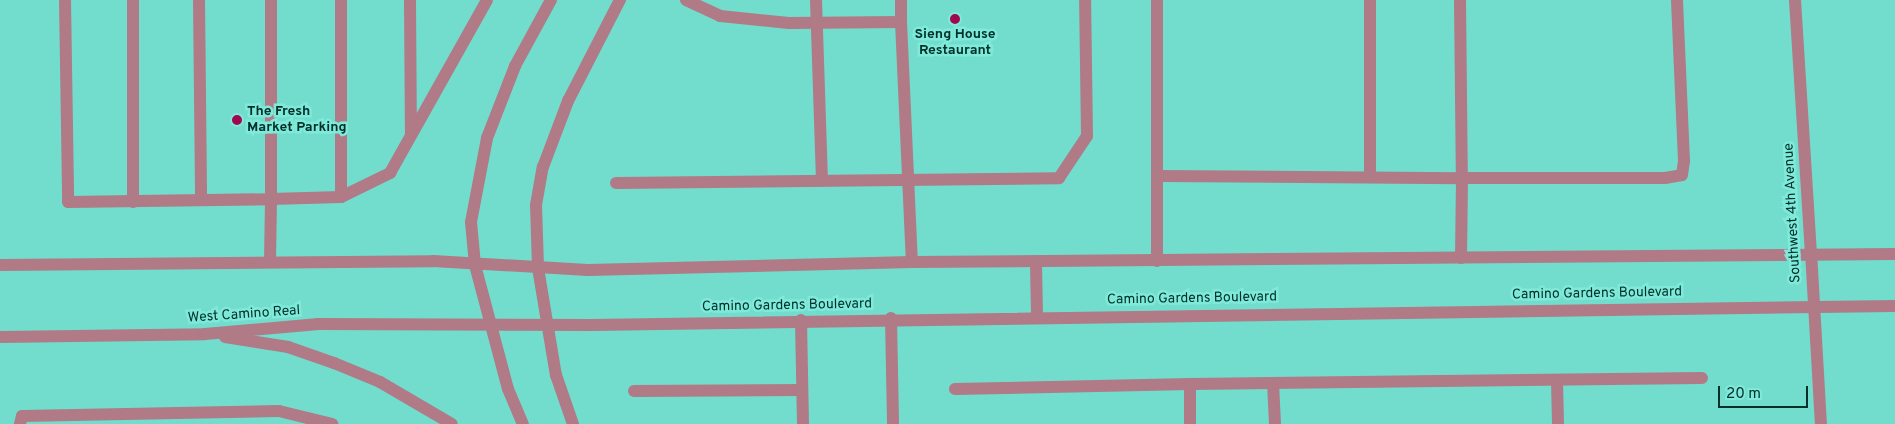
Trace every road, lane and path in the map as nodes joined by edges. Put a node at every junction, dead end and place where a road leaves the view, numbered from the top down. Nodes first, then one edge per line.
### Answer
1 (65, 0) edge
2 (133, 0) edge
3 (199, 0) edge
4 (271, 0) edge
5 (341, 0) edge
6 (410, 0) edge
7 (487, 0) edge
8 (552, 0) edge
9 (620, 0) edge
10 (686, 0) edge
11 (816, 0) edge
12 (901, 0) edge
13 (1085, 0) edge
14 (1156, 0) edge
15 (1370, 0) edge
16 (1460, 0) edge
17 (1677, 0) edge
18 (1795, 0) edge
19 (901, 22) junction
20 (818, 25) junction
21 (411, 136) junction
22 (1157, 176) junction
23 (1370, 177) junction
24 (1462, 178) junction
25 (908, 179) junction
26 (822, 181) junction
27 (616, 183) dead end
28 (341, 197) junction
29 (271, 199) junction
30 (201, 200) junction
31 (134, 202) junction
32 (1811, 252) junction
33 (1895, 254) edge
34 (1461, 258) junction
35 (270, 261) junction
36 (1157, 261) junction
37 (912, 262) junction
38 (1036, 263) junction
39 (0, 265) edge
40 (475, 265) junction
41 (538, 268) junction
42 (1812, 306) junction
43 (1895, 306) edge
44 (1037, 316) junction
45 (891, 318) junction
46 (801, 320) junction
47 (490, 326) junction
48 (545, 326) junction
49 (205, 334) junction
50 (0, 337) edge
51 (1702, 378) dead end
52 (1557, 380) junction
53 (1273, 383) junction
54 (1190, 384) junction
55 (955, 389) dead end
56 (802, 390) junction
57 (634, 391) dead end
58 (20, 424) edge
59 (332, 424) edge
60 (452, 424) edge
61 (523, 424) edge
62 (573, 424) edge
63 (803, 424) edge
64 (893, 424) edge
65 (1190, 424) edge
66 (1275, 424) edge
67 (1558, 424) edge
68 (1821, 424) edge

1 - 31 street
2 - 31 street
3 - 30 street
4 - 29 street
5 - 28 street
6 - 21 street
7 - 21 street
8 - 40 street
9 - 41 street
10 - 20 street
11 - 20 street
12 - 19 street
13 - 25 street
14 - 22 street
15 - 23 street
16 - 24 street
17 - 24 street
18 - 32 street, Southwest 4th Avenue
19 - 20 street
19 - 25 street
20 - 26 street
21 - 28 street
22 - 23 street
22 - 36 street
23 - 24 street
24 - 34 street
25 - 26 street
25 - 37 street
26 - 27 street
28 - 29 street
29 - 30 street
29 - 35 street
30 - 31 street
32 - 33 street
32 - 34 street
32 - 42 street, Southwest 4th Avenue
34 - 36 street
35 - 39 street
35 - 40 street
36 - 38 street
37 - 38 street
37 - 41 street
38 - 44 street
40 - 41 street
40 - 47 street
41 - 48 street
42 - 43 street, Camino Gardens Boulevard
42 - 44 street, Camino Gardens Boulevard
42 - 68 street, Southwest 4th Avenue
44 - 45 street, Camino Gardens Boulevard
45 - 46 street, Camino Gardens Boulevard
45 - 64 street
46 - 48 street, Camino Gardens Boulevard
46 - 56 street
47 - 48 street, Camino Gardens Boulevard
47 - 49 street, West Camino Real
47 - 61 street
48 - 62 street
49 - 50 street, West Camino Real
49 - 60 street
51 - 52 street
52 - 53 street
52 - 67 street
53 - 54 street
53 - 66 street
54 - 55 street
54 - 65 street
56 - 57 street
56 - 63 street
58 - 59 street

